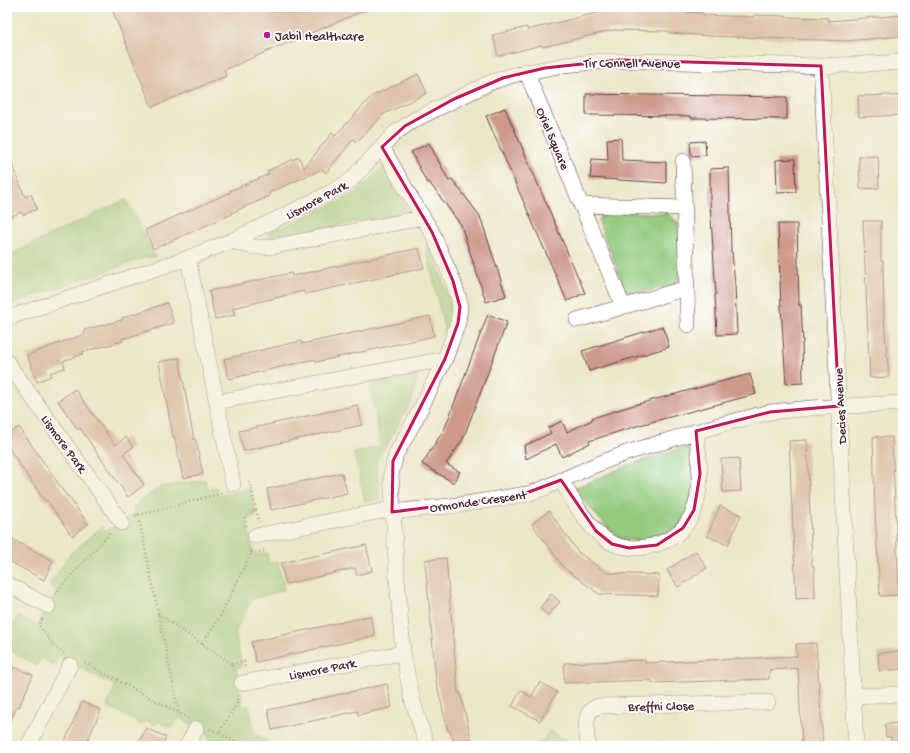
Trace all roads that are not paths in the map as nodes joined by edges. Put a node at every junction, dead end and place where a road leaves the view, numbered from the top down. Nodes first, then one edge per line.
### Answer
1 (903, 62) edge
2 (822, 66) junction
3 (526, 72) junction
4 (382, 147) junction
5 (683, 161) dead end
6 (582, 205) junction
7 (684, 208) junction
8 (423, 217) junction
9 (231, 241) junction
10 (188, 258) junction
11 (687, 288) junction
12 (624, 306) junction
13 (7, 318) edge
14 (577, 320) dead end
15 (688, 325) dead end
16 (445, 359) junction
17 (7, 362) edge
18 (217, 402) junction
19 (903, 403) edge
20 (839, 406) junction
21 (696, 431) junction
22 (561, 480) junction
23 (233, 484) road end
24 (392, 510) junction
25 (122, 523) road end
26 (251, 538) road end
27 (7, 584) edge
28 (48, 606) road end
29 (402, 653) junction
30 (74, 661) road end
31 (237, 683) road end
32 (903, 694) edge
33 (853, 696) junction
34 (768, 702) dead end
35 (199, 725) road end
36 (28, 746) edge
37 (187, 746) edge
38 (426, 746) edge
39 (588, 746) edge
40 (856, 746) edge

1 - 2 street, Tir Connell Avenue
2 - 3 street, Tir Connell Avenue
2 - 20 street, Decies Avenue
3 - 4 street, Tir Connell Avenue
3 - 6 street, Oriel Square
4 - 8 street
4 - 9 street, Lismore Park
5 - 7 street
6 - 7 street
6 - 12 street, Oriel Square
7 - 11 street
8 - 9 street
8 - 16 street
9 - 10 street, Lismore Park
10 - 13 street, Lismore Park
10 - 18 street
11 - 12 street
11 - 15 street
12 - 14 street
16 - 18 street
16 - 24 street
17 - 25 street, Lismore Park
18 - 23 street
19 - 20 street, Ormonde Crescent
20 - 21 street, Ormonde Crescent
20 - 33 street, Decies Avenue
21 - 22 street, Ormonde Crescent
21 - 22 street
22 - 24 street, Ormonde Crescent
24 - 26 street
24 - 29 street
27 - 28 street
29 - 31 street, Lismore Park
29 - 38 street
30 - 36 street
32 - 33 street
33 - 40 street, Decies Avenue
34 - 39 street, Breffni Close
35 - 37 street

